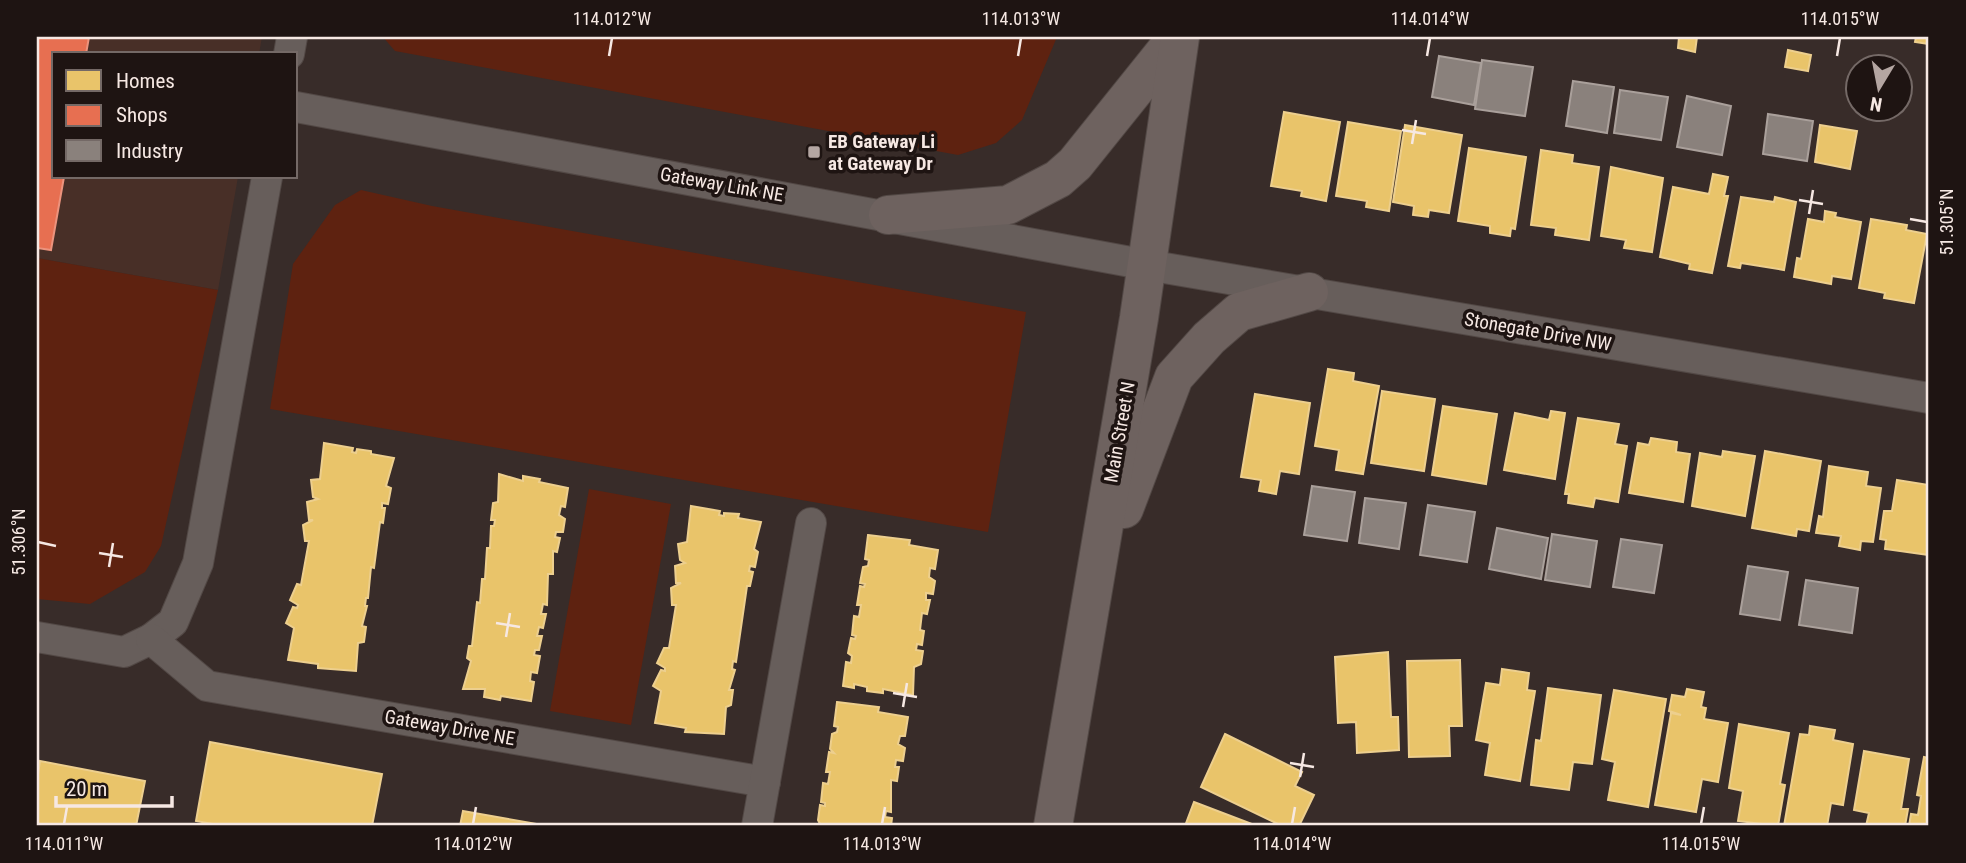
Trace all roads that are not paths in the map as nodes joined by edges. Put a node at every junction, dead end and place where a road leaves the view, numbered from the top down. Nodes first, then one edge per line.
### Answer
1 (1178, 37) edge
2 (298, 107) edge
3 (267, 178) edge
4 (888, 215) junction
5 (1147, 265) junction
6 (1309, 292) junction
7 (1929, 398) edge
8 (811, 523) dead end
9 (1093, 589) junction
10 (37, 637) edge
11 (151, 639) junction
12 (765, 782) junction
13 (757, 826) edge
14 (1052, 826) edge

1 - 4 street
1 - 5 street, Main Street N
2 - 4 street, Gateway Link NE
3 - 11 street
4 - 5 street, Gateway Link NE
5 - 6 street, Stonegate Drive NW
5 - 9 street, Main Street N
6 - 7 street, Stonegate Drive NW
6 - 9 street
8 - 12 street
9 - 14 street, Main Street N
10 - 11 street
11 - 12 street, Gateway Drive NE
12 - 13 street

